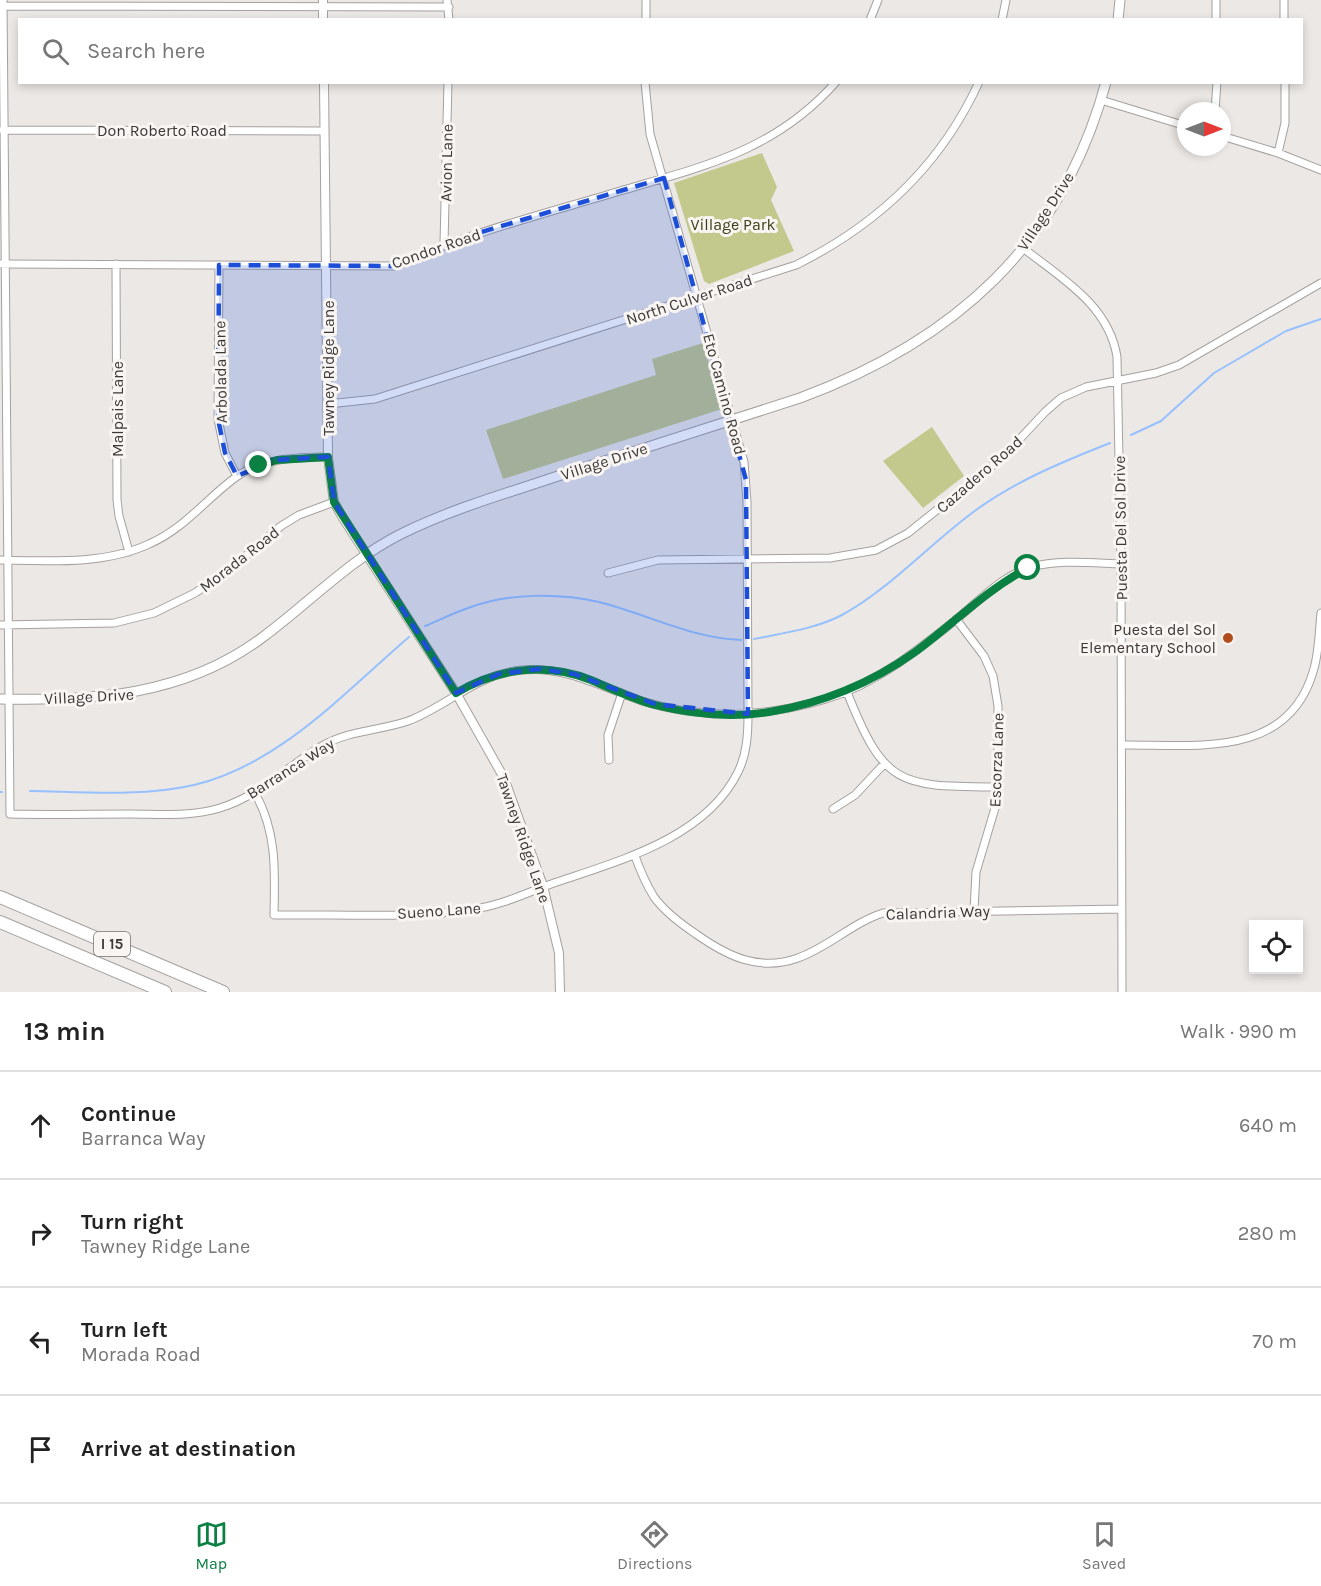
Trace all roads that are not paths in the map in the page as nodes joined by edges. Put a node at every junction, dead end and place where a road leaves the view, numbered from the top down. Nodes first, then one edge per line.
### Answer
1 (646, 0) edge
2 (878, 0) edge
3 (1006, 0) edge
4 (1120, 0) edge
5 (1216, 0) edge
6 (1284, 0) edge
7 (448, 3) edge
8 (2, 4) edge
9 (323, 4) edge
10 (449, 18) edge
11 (645, 18) edge
12 (871, 18) edge
13 (1002, 18) edge
14 (1118, 18) edge
15 (1216, 18) edge
16 (1284, 18) edge
17 (324, 84) edge
18 (448, 84) edge
19 (645, 84) edge
20 (834, 84) edge
21 (978, 84) edge
22 (1105, 84) edge
23 (1217, 84) edge
24 (1285, 84) edge
25 (1101, 100) junction
26 (1216, 102) edge
27 (1177, 123) edge
28 (2, 130) edge
29 (324, 131) junction
30 (1231, 139) edge
31 (1278, 153) junction
32 (1321, 170) edge
33 (664, 178) junction
34 (444, 243) junction
35 (1023, 248) junction
36 (3, 264) edge
37 (116, 264) junction
38 (219, 265) junction
39 (327, 265) junction
40 (1321, 283) edge
41 (699, 297) junction
42 (1117, 380) junction
43 (4, 387) edge
44 (328, 404) junction
45 (733, 420) junction
46 (328, 457) junction
47 (237, 476) junction
48 (334, 502) junction
49 (129, 552) junction
50 (367, 553) junction
51 (747, 559) junction
52 (0, 560) edge
53 (9, 560) junction
54 (1121, 564) junction
55 (608, 573) dead end
56 (1321, 613) edge
57 (956, 619) junction
58 (0, 625) edge
59 (9, 625) junction
60 (847, 692) junction
61 (456, 693) junction
62 (622, 693) junction
63 (5, 699) edge
64 (748, 714) junction
65 (1122, 745) junction
66 (609, 760) dead end
67 (884, 764) junction
68 (998, 787) junction
69 (255, 793) junction
70 (833, 809) dead end
71 (635, 855) junction
72 (543, 886) junction
73 (0, 897) edge
74 (1122, 909) junction
75 (974, 910) junction
76 (0, 922) edge
77 (165, 992) edge
78 (223, 992) edge
79 (560, 992) edge
80 (1122, 992) edge

1 - 11 street
2 - 12 street
3 - 13 street
4 - 14 main road
5 - 15 street
6 - 16 street
7 - 9 street
7 - 10 street
8 - 9 street
8 - 28 street
17 - 29 street, Tawney Ridge Lane
18 - 34 street, Avion Lane
19 - 33 street, Eto Camino Road
20 - 33 street, Condor Road
21 - 41 street, North Culver Road
22 - 25 main road, Village Drive
23 - 26 street
24 - 31 street
25 - 27 street
25 - 35 main road, Village Drive
28 - 29 street, Don Roberto Road
28 - 36 street
29 - 39 street, Tawney Ridge Lane
30 - 31 street
31 - 32 street
33 - 34 street, Condor Road
33 - 41 street, Eto Camino Road
34 - 39 street, Condor Road
35 - 42 street, Puesta Del Sol Drive
35 - 45 main road, Village Drive
36 - 37 street, Condor Road
36 - 43 street
37 - 38 street, Condor Road
37 - 49 street, Malpais Lane
38 - 39 street, Condor Road
38 - 47 street, Arbolada Lane
39 - 44 street, Tawney Ridge Lane
40 - 42 street, Cazadero Road
41 - 44 street, North Culver Road
41 - 45 street, Eto Camino Road
42 - 51 street, Cazadero Road
42 - 54 street, Puesta Del Sol Drive
43 - 53 street
44 - 46 street, Tawney Ridge Lane
45 - 50 main road, Village Drive
45 - 51 street, Eto Camino Road
46 - 47 street
46 - 48 street, Tawney Ridge Lane
47 - 49 street
48 - 50 street, Tawney Ridge Lane
48 - 59 street, Morada Road
49 - 53 street
50 - 61 street, Tawney Ridge Lane
50 - 63 main road, Village Drive
51 - 55 street, Cazadero Road
51 - 64 street, Eto Camino Road
52 - 53 street
53 - 59 street
54 - 57 street, Barranca Way
54 - 65 street, Puesta Del Sol Drive
56 - 65 street
57 - 60 street, Barranca Way
57 - 68 street, Escorza Lane
58 - 59 street, Morada Road
59 - 63 street
60 - 64 street, Barranca Way
60 - 67 street
61 - 62 street, Barranca Way
61 - 69 street, Barranca Way
61 - 72 street, Tawney Ridge Lane
62 - 64 street, Barranca Way
62 - 66 street
63 - 69 street, Barranca Way
64 - 71 street, Sueno Lane
65 - 74 street, Puesta Del Sol Drive
67 - 68 street
67 - 70 street
68 - 75 street, Escorza Lane
69 - 72 street, Sueno Lane
71 - 72 street, Sueno Lane
71 - 75 street, Calandria Way
72 - 79 street, Tawney Ridge Lane
73 - 78 highway, I 15
74 - 75 street, Calandria Way
74 - 80 street, Puesta Del Sol Drive
76 - 77 highway, I 15

